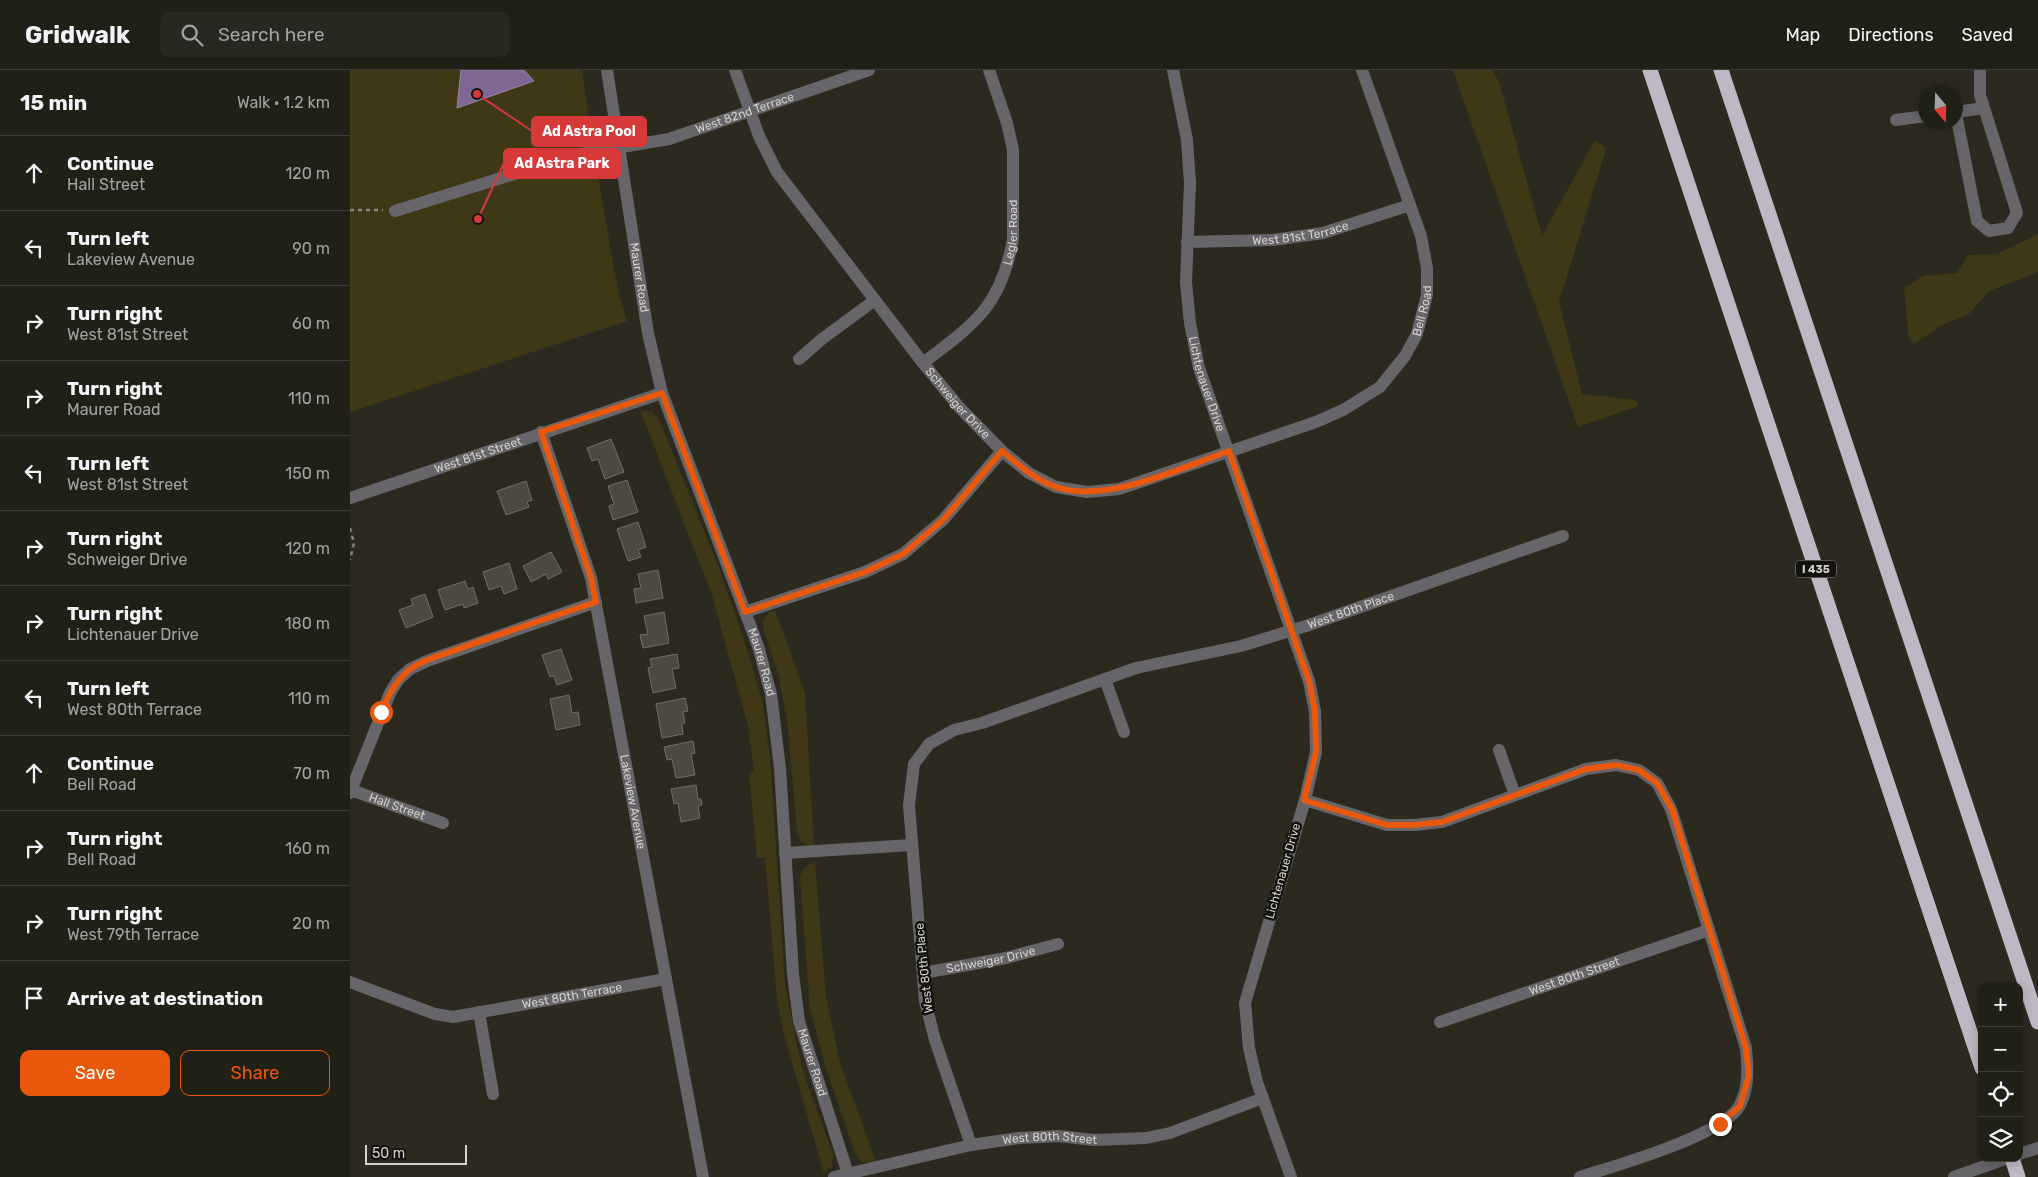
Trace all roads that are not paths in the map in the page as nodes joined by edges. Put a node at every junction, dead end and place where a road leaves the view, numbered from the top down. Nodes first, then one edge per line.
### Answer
1 (607, 70) edge
2 (735, 70) edge
3 (869, 70) edge
4 (988, 70) edge
5 (1172, 70) edge
6 (1362, 70) edge
7 (1650, 70) edge
8 (1721, 70) edge
9 (1980, 70) edge
10 (1984, 108) junction
11 (749, 110) junction
12 (1963, 112) edge
13 (1918, 117) edge
14 (1896, 120) dead end
15 (1959, 130) edge
16 (618, 148) junction
17 (1410, 205) junction
18 (395, 211) road end
19 (1187, 242) junction
20 (875, 300) junction
21 (799, 359) dead end
22 (923, 363) junction
23 (662, 393) junction
24 (541, 432) junction
25 (1002, 451) junction
26 (1229, 451) junction
27 (350, 498) edge
28 (1563, 536) dead end
29 (596, 602) junction
30 (745, 612) junction
31 (1292, 630) junction
32 (1105, 679) junction
33 (1124, 732) dead end
34 (1499, 750) dead end
35 (351, 791) edge
36 (1515, 795) junction
37 (1304, 800) junction
38 (443, 823) dead end
39 (912, 845) junction
40 (785, 853) junction
41 (1709, 930) junction
42 (1058, 944) dead end
43 (923, 973) junction
44 (666, 979) junction
45 (350, 982) edge
46 (479, 1012) junction
47 (1440, 1022) dead end
48 (2038, 1022) edge
49 (1978, 1056) edge
50 (493, 1094) dead end
51 (1263, 1098) junction
52 (971, 1145) junction
53 (2038, 1148) edge
54 (2023, 1153) edge
55 (1997, 1162) edge
56 (2013, 1162) edge
57 (848, 1175) edge
58 (703, 1177) edge
59 (834, 1177) edge
60 (1291, 1177) edge
61 (1580, 1177) edge
62 (1954, 1177) edge
63 (2018, 1177) edge

1 - 16 street, Maurer Road
2 - 11 street, Schweiger Drive
3 - 11 street, West 82nd Terrace
4 - 22 street, Legler Road
5 - 19 street, Lichtenauer Drive
6 - 17 street, Bell Road
7 - 49 highway, I 435
8 - 48 highway
9 - 10 street
10 - 12 street
10 - 15 street
11 - 16 street, West 82nd Terrace
11 - 20 street, Schweiger Drive
13 - 14 street
16 - 18 street, West 82nd Terrace
16 - 23 street, Maurer Road
17 - 19 street, West 81st Terrace
17 - 26 street, Bell Road
19 - 26 street, Lichtenauer Drive
20 - 21 street
20 - 22 street, Schweiger Drive
22 - 25 street, Schweiger Drive
23 - 24 street, West 81st Street
23 - 30 street, Maurer Road
24 - 27 street, West 81st Street
24 - 29 street, Lakeview Avenue
25 - 26 street, Schweiger Drive
25 - 30 street
26 - 31 street, Lichtenauer Drive
28 - 31 street, West 80th Place
29 - 35 street, Hall Street
29 - 44 street, Lakeview Avenue
30 - 40 street, Maurer Road
31 - 32 street, West 80th Place
31 - 37 street, Lichtenauer Drive
32 - 33 street
32 - 39 street, West 80th Place
34 - 36 street
35 - 38 street, Hall Street
36 - 37 street
36 - 41 street
37 - 51 street, Lichtenauer Drive
39 - 40 street
39 - 43 street, West 80th Place
40 - 57 street, Maurer Road
41 - 47 street, West 80th Street
41 - 61 street
42 - 43 street, Schweiger Drive
43 - 52 street, West 80th Place
44 - 46 street, West 80th Terrace
44 - 58 street, Lakeview Avenue
45 - 46 street, West 80th Terrace
46 - 50 street
51 - 52 street, West 80th Street
51 - 60 street, Lichtenauer Drive
52 - 57 street, West 80th Street
53 - 54 street
55 - 62 street
56 - 63 highway
57 - 59 street, West 80th Street

